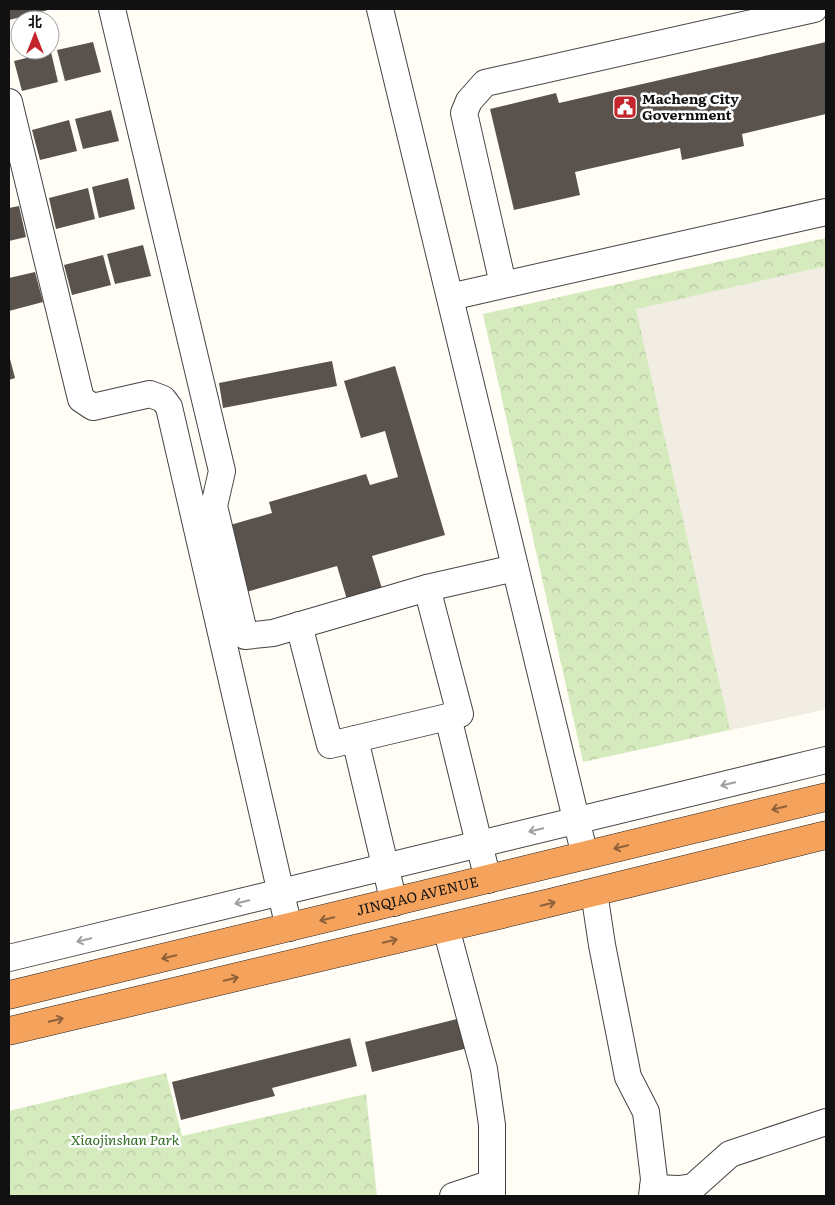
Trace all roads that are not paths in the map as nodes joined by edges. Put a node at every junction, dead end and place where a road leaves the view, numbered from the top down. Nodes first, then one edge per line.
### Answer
1 (112, 9) edge
2 (380, 9) edge
3 (814, 9) edge
4 (9, 102) edge
5 (826, 212) edge
6 (503, 284) junction
7 (450, 296) junction
8 (515, 568) junction
9 (427, 588) junction
10 (299, 626) junction
11 (448, 717) junction
12 (355, 739) junction
13 (826, 760) edge
14 (826, 797) edge
15 (576, 821) junction
16 (826, 835) edge
17 (480, 844) junction
18 (585, 856) junction
19 (385, 867) junction
20 (488, 880) junction
21 (281, 892) junction
22 (594, 892) junction
23 (394, 903) junction
24 (289, 928) junction
25 (446, 928) junction
26 (9, 958) edge
27 (9, 995) edge
28 (9, 1031) edge
29 (826, 1122) edge
30 (492, 1190) edge
31 (653, 1192) edge
32 (453, 1196) edge

1 - 10 street
2 - 7 street
3 - 6 street
4 - 21 street
5 - 6 street
6 - 7 street
7 - 8 street
8 - 9 street
8 - 15 street
9 - 10 street
9 - 11 street
10 - 12 street
11 - 12 street
11 - 17 street
12 - 19 street
13 -> 15 street
14 -> 18 highway, JINQIAO AVENUE
15 -> 17 street
15 - 18 street
16 - 22 highway
17 - 19 street
17 - 20 street
18 - 20 highway, JINQIAO AVENUE
19 - 21 street
19 - 23 street
20 - 23 highway, JINQIAO AVENUE
21 - 24 street
21 -> 26 street
25 -> 22 highway
22 - 31 street
23 -> 24 highway, JINQIAO AVENUE
24 -> 27 highway, JINQIAO AVENUE
28 -> 25 highway
25 - 30 street
29 - 31 street
30 - 32 street

